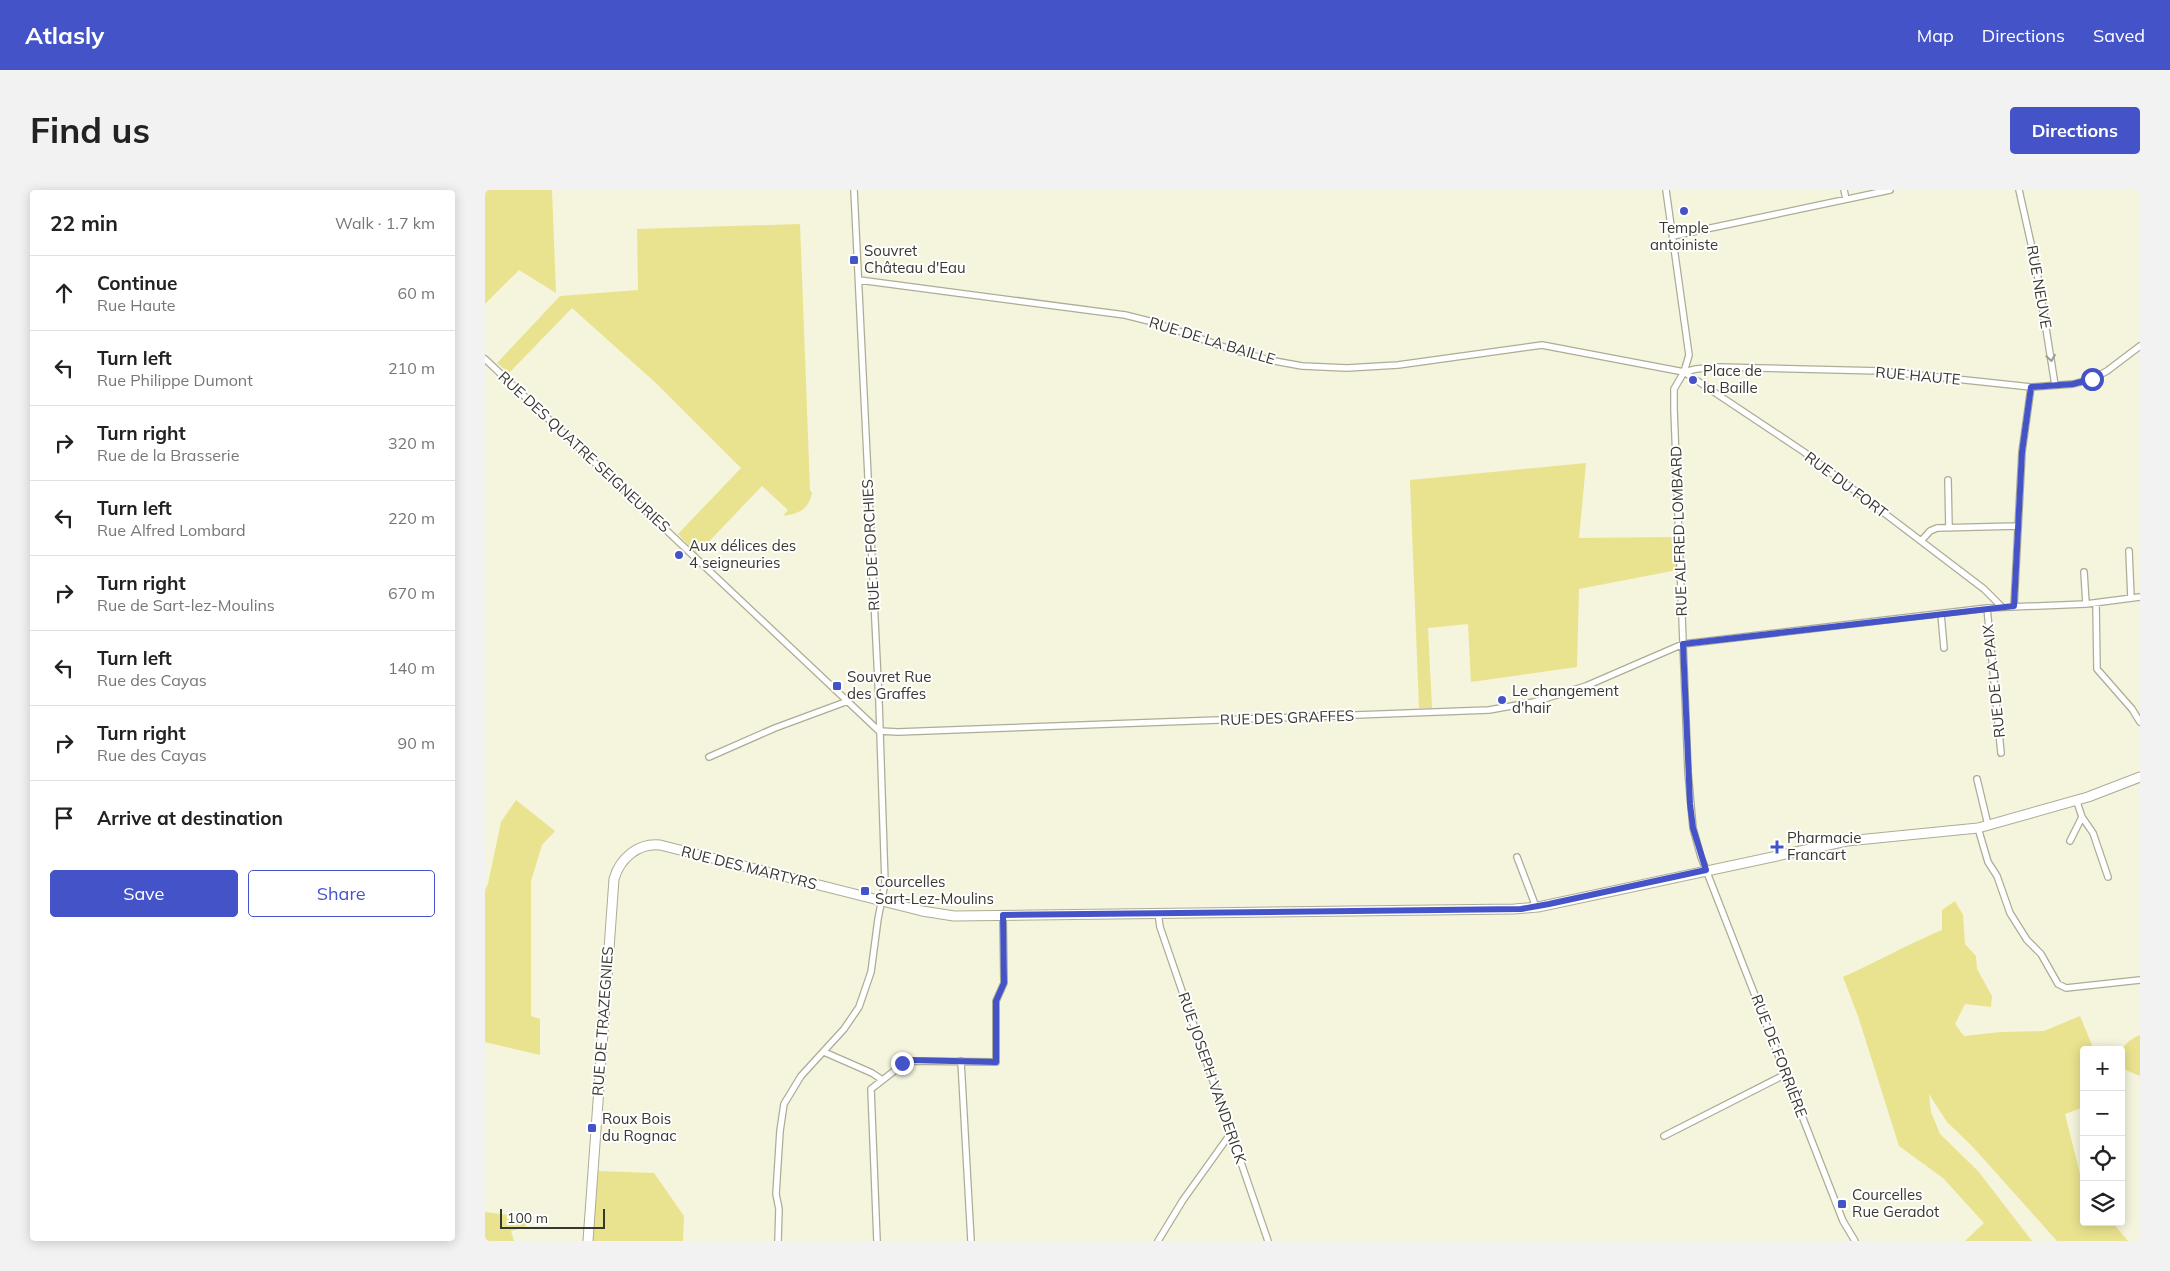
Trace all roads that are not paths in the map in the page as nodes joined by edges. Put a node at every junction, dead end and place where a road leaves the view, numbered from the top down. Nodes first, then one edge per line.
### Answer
1 (854, 190) edge
2 (1666, 190) edge
3 (1844, 190) edge
4 (1890, 190) edge
5 (2019, 190) edge
6 (1846, 199) junction
7 (1673, 236) junction
8 (859, 280) junction
9 (2140, 346) edge
10 (485, 359) edge
11 (1684, 372) junction
12 (2055, 385) junction
13 (2031, 387) junction
14 (1948, 480) dead end
15 (2018, 526) junction
16 (1949, 528) junction
17 (1921, 542) junction
18 (2129, 551) dead end
19 (2084, 572) dead end
20 (2140, 597) edge
21 (2131, 598) junction
22 (2096, 603) junction
23 (2086, 604) junction
24 (2014, 606) junction
25 (2001, 607) junction
26 (1987, 608) junction
27 (1941, 614) junction
28 (1683, 644) junction
29 (1945, 648) dead end
30 (848, 702) junction
31 (2140, 722) edge
32 (879, 731) junction
33 (2001, 753) dead end
34 (709, 757) dead end
35 (2140, 776) edge
36 (1977, 778) dead end
37 (2075, 799) junction
38 (2082, 817) junction
39 (1988, 825) junction
40 (1978, 828) junction
41 (2070, 841) dead end
42 (1517, 857) dead end
43 (621, 863) joint
44 (1706, 870) junction
45 (2108, 877) dead end
46 (882, 901) junction
47 (1536, 907) junction
48 (1158, 914) junction
49 (1003, 915) junction
50 (2140, 980) edge
51 (823, 1052) junction
52 (961, 1061) junction
53 (1786, 1074) junction
54 (881, 1080) junction
55 (1231, 1133) junction
56 (1663, 1136) dead end
57 (588, 1241) edge
58 (778, 1241) edge
59 (877, 1241) edge
60 (971, 1241) edge
61 (1158, 1241) edge
62 (1268, 1241) edge
63 (1855, 1241) edge

1 - 8 street, RUE DE FORCHIES
2 - 7 street, RUE ALFRED LOMBARD
3 - 6 street
4 - 6 street
5 -> 12 street, RUE NEUVE
6 - 7 street
7 - 11 street, RUE ALFRED LOMBARD
8 - 11 street, RUE DE LA BAILLE
8 - 32 street, RUE DE FORCHIES
9 - 12 street, RUE HAUTE
10 - 30 street, RUE DES QUATRE SEIGNEURIES
11 - 13 street, RUE HAUTE
11 - 17 street, RUE DU FORT
11 - 28 street, RUE ALFRED LOMBARD
12 - 13 street, RUE HAUTE
13 - 15 street
14 - 16 street
15 - 16 street
15 - 24 street
16 - 17 street
17 - 25 street, RUE DU FORT
18 - 21 street
19 - 23 street
20 - 21 street, RUE DES GRAFFES
21 - 22 street, RUE DES GRAFFES
22 - 23 street, RUE DES GRAFFES
22 - 31 street
23 - 24 street, RUE DES GRAFFES
24 - 25 street, RUE DES GRAFFES
25 - 26 street, RUE DES GRAFFES
26 - 27 street, RUE DES GRAFFES
26 - 33 street, RUE DE LA PAIX
27 - 28 street, RUE DES GRAFFES
27 - 29 street
28 - 32 street, RUE DES GRAFFES
28 - 44 street, RUE ALFRED LOMBARD
30 - 32 street, RUE DES QUATRE SEIGNEURIES
30 - 34 street
32 - 46 street, RUE DE FORCHIES
35 - 37 main road, RUE DES MARTYRS
36 - 39 street
37 - 38 street
37 - 39 main road, RUE DES MARTYRS
38 - 41 street
38 - 45 street
39 - 40 main road, RUE DES MARTYRS
40 - 44 main road, RUE DES MARTYRS
40 - 50 street
42 - 47 street
43 - 46 main road, RUE DES MARTYRS
43 - 57 main road, RUE DE TRAZEGNIES
44 - 47 main road, RUE DES MARTYRS
44 - 53 street, RUE DE FORRIÈRE
46 - 49 main road, RUE DES MARTYRS
46 - 51 street, RUE DE FORCHIES
47 - 48 main road, RUE DES MARTYRS
48 - 49 main road, RUE DES MARTYRS
48 - 55 street, RUE JOSEPH VANDERICK
49 - 52 street
51 - 54 street
51 - 58 street, RUE DE FORCHIES
52 - 54 street
52 - 60 street
53 - 56 street
53 - 63 street, RUE DE FORRIÈRE
54 - 59 street
55 - 61 street
55 - 62 street, RUE JOSEPH VANDERICK

